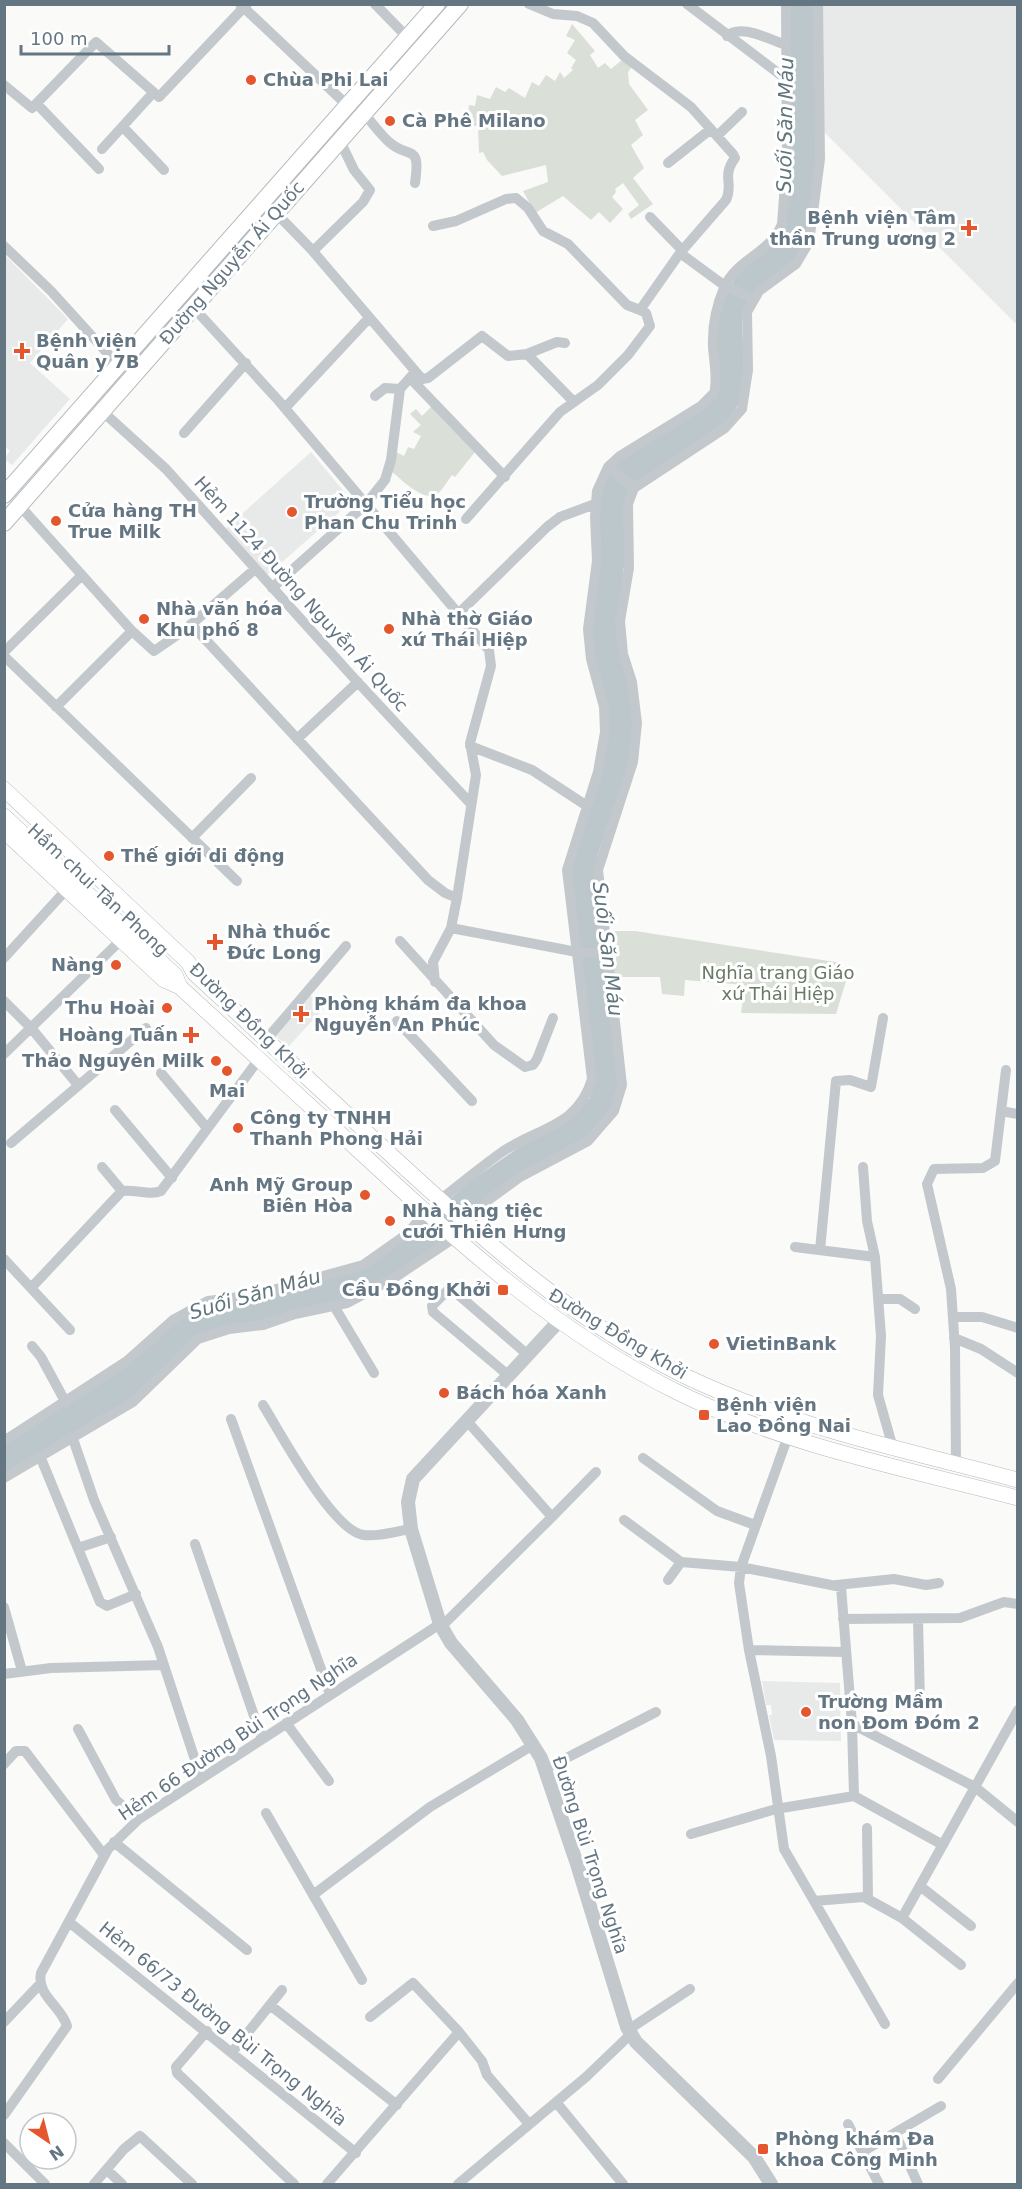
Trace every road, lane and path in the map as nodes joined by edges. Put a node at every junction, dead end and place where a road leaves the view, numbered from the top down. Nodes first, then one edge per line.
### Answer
1 (375, 4) edge
2 (437, 4) edge
3 (460, 4) edge
4 (530, 4) edge
5 (687, 4) edge
6 (786, 4) edge
7 (818, 4) edge
8 (243, 6) edge
9 (728, 36) junction
10 (408, 38) junction
11 (786, 45) junction
12 (786, 79) junction
13 (4, 85) edge
14 (152, 94) junction
15 (37, 105) junction
16 (348, 106) junction
17 (742, 112) dead end
18 (364, 113) junction
19 (123, 127) junction
20 (714, 132) junction
21 (340, 141) junction
22 (102, 149) dead end
23 (668, 164) dead end
24 (99, 169) dead end
25 (164, 170) dead end
26 (415, 183) dead end
27 (276, 213) junction
28 (650, 217) dead end
29 (433, 226) dead end
30 (4, 246) edge
31 (313, 251) junction
32 (681, 251) junction
33 (724, 286) junction
34 (753, 299) junction
35 (193, 307) junction
36 (640, 310) junction
37 (369, 318) junction
38 (565, 344) dead end
39 (527, 354) junction
40 (246, 363) junction
41 (119, 366) junction
42 (413, 375) junction
43 (400, 389) junction
44 (375, 396) dead end
45 (573, 401) junction
46 (285, 408) junction
47 (102, 411) junction
48 (81, 421) junction
49 (184, 433) dead end
50 (608, 467) junction
51 (505, 477) junction
52 (634, 488) junction
53 (4, 495) edge
54 (366, 504) junction
55 (595, 504) junction
56 (20, 506) junction
57 (466, 519) dead end
58 (4, 523) edge
59 (255, 569) junction
60 (82, 574) junction
61 (272, 588) junction
62 (459, 613) junction
63 (191, 624) junction
64 (132, 631) junction
65 (4, 654) edge
66 (358, 682) junction
67 (56, 707) junction
68 (297, 739) junction
69 (470, 746) junction
70 (251, 778) dead end
71 (4, 789) edge
72 (4, 802) edge
73 (471, 804) junction
74 (587, 806) junction
75 (4, 816) edge
76 (4, 831) edge
77 (192, 838) junction
78 (237, 881) dead end
79 (67, 889) junction
80 (457, 898) junction
81 (451, 928) junction
82 (121, 940) junction
83 (400, 941) dead end
84 (346, 946) dead end
85 (577, 952) junction
86 (608, 954) junction
87 (4, 958) edge
88 (194, 973) junction
89 (435, 982) junction
90 (180, 987) junction
91 (4, 1001) edge
92 (553, 1018) dead end
93 (883, 1018) dead end
94 (397, 1021) dead end
95 (146, 1028) dead end
96 (32, 1029) junction
97 (266, 1040) junction
98 (4, 1054) edge
99 (259, 1059) junction
100 (1006, 1070) dead end
101 (161, 1073) dead end
102 (78, 1085) junction
103 (472, 1101) dead end
104 (115, 1110) dead end
105 (1001, 1111) junction
106 (1017, 1114) edge
107 (207, 1128) junction
108 (11, 1143) dead end
109 (102, 1167) dead end
110 (864, 1167) dead end
111 (172, 1178) junction
112 (123, 1191) junction
113 (440, 1201) junction
114 (426, 1213) junction
115 (466, 1225) junction
116 (454, 1238) junction
117 (795, 1247) dead end
118 (820, 1250) junction
119 (875, 1257) junction
120 (4, 1259) edge
121 (31, 1288) junction
122 (879, 1299) junction
123 (334, 1306) junction
124 (571, 1308) junction
125 (915, 1309) dead end
126 (953, 1317) junction
127 (560, 1321) junction
128 (1017, 1328) edge
129 (70, 1330) dead end
130 (954, 1338) junction
131 (32, 1346) dead end
132 (528, 1355) junction
133 (374, 1373) dead end
134 (1017, 1373) edge
135 (508, 1376) junction
136 (66, 1403) junction
137 (263, 1405) dead end
138 (231, 1419) dead end
139 (467, 1421) junction
140 (72, 1436) junction
141 (788, 1437) junction
142 (4, 1441) edge
143 (893, 1448) junction
144 (40, 1456) junction
145 (643, 1458) dead end
146 (956, 1464) junction
147 (596, 1472) dead end
148 (4, 1478) edge
149 (1017, 1480) edge
150 (1017, 1498) edge
151 (552, 1517) junction
152 (624, 1520) dead end
153 (755, 1525) junction
154 (411, 1529) junction
155 (111, 1538) junction
156 (195, 1544) dead end
157 (78, 1548) junction
158 (681, 1562) junction
159 (741, 1567) junction
160 (668, 1580) dead end
161 (939, 1583) dead end
162 (837, 1585) junction
163 (136, 1594) junction
164 (1017, 1604) edge
165 (4, 1608) edge
166 (843, 1619) junction
167 (918, 1619) junction
168 (440, 1626) junction
169 (749, 1650) junction
170 (845, 1652) junction
171 (164, 1665) junction
172 (22, 1671) junction
173 (4, 1674) edge
174 (330, 1694) junction
175 (920, 1702) dead end
176 (1017, 1710) edge
177 (656, 1712) dead end
178 (286, 1723) junction
179 (852, 1725) junction
180 (78, 1729) dead end
181 (262, 1739) junction
182 (533, 1745) junction
183 (4, 1764) edge
184 (545, 1769) junction
185 (201, 1778) junction
186 (329, 1781) dead end
187 (975, 1787) junction
188 (854, 1796) junction
189 (776, 1809) junction
190 (266, 1813) dead end
191 (139, 1819) junction
192 (1017, 1822) edge
193 (867, 1828) dead end
194 (691, 1834) dead end
195 (114, 1842) junction
196 (943, 1845) junction
197 (104, 1855) junction
198 (920, 1886) junction
199 (313, 1895) junction
200 (868, 1899) junction
201 (814, 1901) junction
202 (902, 1918) junction
203 (69, 1922) junction
204 (971, 1926) dead end
205 (247, 1950) dead end
206 (962, 1965) dead end
207 (362, 1980) dead end
208 (41, 1983) junction
209 (1017, 1983) edge
210 (690, 1989) dead end
211 (282, 1990) dead end
212 (270, 2005) junction
213 (370, 2017) dead end
214 (4, 2022) edge
215 (885, 2024) dead end
216 (207, 2031) junction
217 (459, 2032) junction
218 (629, 2032) junction
219 (233, 2051) junction
220 (938, 2079) dead end
221 (556, 2102) junction
222 (396, 2105) junction
223 (941, 2106) dead end
224 (4, 2115) edge
225 (529, 2124) junction
226 (848, 2124) dead end
227 (895, 2133) junction
228 (4, 2143) edge
229 (862, 2152) junction
230 (356, 2153) junction
231 (107, 2170) junction
232 (45, 2184) edge
233 (94, 2184) edge
234 (122, 2184) edge
235 (192, 2184) edge
236 (294, 2184) edge
237 (327, 2184) edge
238 (458, 2184) edge
239 (623, 2184) edge
240 (771, 2184) edge
241 (879, 2184) edge
242 (918, 2184) edge

1 - 10 street
2 - 10 main road, Đường Nguyễn Ái Quốc
3 - 18 main road, Đường Nguyễn Ái Quốc
4 - 20 street
5 - 9 street
6 - 11 street
7 - 34 street
8 - 14 street
8 - 16 street
9 - 11 street
9 - 12 street
10 - 16 main road, Đường Nguyễn Ái Quốc
11 - 12 street
12 - 33 street
13 - 15 street
14 - 15 street
14 - 19 street
15 - 24 street
16 - 41 main road, Đường Nguyễn Ái Quốc
17 - 20 street
18 - 21 main road, Đường Nguyễn Ái Quốc
18 - 26 street
19 - 22 street
19 - 25 street
20 - 23 street
20 - 32 street
21 - 27 main road, Đường Nguyễn Ái Quốc
21 - 31 street
27 - 31 street
27 - 35 main road, Đường Nguyễn Ái Quốc
28 - 32 street
29 - 36 street
30 - 41 street
31 - 37 street
32 - 33 street
32 - 36 street
33 - 34 street
33 - 50 street
34 - 52 street
35 - 40 street
35 - 47 main road, Đường Nguyễn Ái Quốc
36 - 45 street
37 - 42 street
37 - 46 street
38 - 39 street
39 - 42 street
39 - 45 street
40 - 46 street
40 - 49 street
41 - 48 main road, Đường Nguyễn Ái Quốc
42 - 43 street
42 - 51 street
43 - 44 street
43 - 54 street
45 - 51 street
46 - 54 street
47 - 48 main road, Đường Nguyễn Ái Quốc
47 - 59 street, Hẻm 1124 Đường Nguyễn Ái Quốc
48 - 53 main road, Đường Nguyễn Ái Quốc
48 - 56 main road, Đường Nguyễn Ái Quốc
50 - 52 street
50 - 55 street
51 - 57 street
52 - 86 street
54 - 61 street
54 - 62 street
55 - 62 street
55 - 74 street
56 - 58 main road, Đường Nguyễn Ái Quốc
56 - 60 street
59 - 61 street, Hẻm 1124 Đường Nguyễn Ái Quốc
59 - 63 street
60 - 64 street
60 - 65 street
61 - 66 street, Hẻm 1124 Đường Nguyễn Ái Quốc
62 - 69 street
63 - 64 street
63 - 68 street
64 - 67 street
65 - 67 street
66 - 68 street
66 - 73 street, Hẻm 1124 Đường Nguyễn Ái Quốc
67 - 77 street
68 - 80 street
69 - 73 street
69 - 74 street
70 - 77 street
71 - 88 main road, Đường Đồng Khởi
72 - 88 main road, Hầm chui Tân Phong
73 - 80 street
74 - 85 street
75 - 90 main road, Hầm chui Tân Phong
76 - 79 main road, Đường Đồng Khởi
77 - 78 street
79 - 82 main road, Đường Đồng Khởi
79 - 87 street
80 - 81 street
81 - 85 street
81 - 89 street
82 - 90 main road, Đường Đồng Khởi
82 - 96 street
83 - 89 street
84 - 97 street
85 - 86 street
85 - 113 street
86 - 115 street
88 - 97 main road, Đường Đồng Khởi
89 - 92 street
90 - 99 main road, Đường Đồng Khởi
91 - 96 street
93 - 118 street
94 - 103 street
95 - 102 street
96 - 98 street
96 - 102 street
97 - 99 main road
97 - 113 main road, Đường Đồng Khởi
99 - 107 street
99 - 114 main road, Đường Đồng Khởi
100 - 105 street
101 - 107 street
102 - 108 street
104 - 111 street
105 - 106 street
105 - 126 street
107 - 111 street
109 - 112 street
110 - 119 street
111 - 112 street
112 - 121 street
113 - 115 main road, Đường Đồng Khởi
114 - 116 main road, Đường Đồng Khởi
114 - 136 street
115 - 124 main road, Đường Đồng Khởi
116 - 123 street
116 - 127 main road, Đường Đồng Khởi
117 - 118 street
118 - 119 street
119 - 122 street
120 - 121 street
121 - 129 street
122 - 125 street
122 - 143 street
123 - 133 street
123 - 140 street
124 - 127 main road
124 - 143 main road, Đường Đồng Khởi
126 - 128 street
126 - 130 street
127 - 132 street, Đường Bùi Trọng Nghĩa
127 - 141 main road, Đường Đồng Khởi
130 - 134 street
130 - 146 street
131 - 136 street
132 - 135 street, Đường Bùi Trọng Nghĩa
132 - 135 street
135 - 139 street, Đường Bùi Trọng Nghĩa
136 - 142 street
137 - 154 street
138 - 174 street
139 - 151 street
139 - 154 street, Đường Bùi Trọng Nghĩa
140 - 144 street
140 - 155 street
141 - 150 main road, Đường Đồng Khởi
141 - 153 street
143 - 146 main road, Đường Đồng Khởi
144 - 148 street
144 - 157 street
145 - 153 street
146 - 149 main road, Đường Đồng Khởi
147 - 151 street, Hẻm 66 Đường Bùi Trọng Nghĩa
151 - 168 street, Hẻm 66 Đường Bùi Trọng Nghĩa
152 - 158 street
153 - 159 street
154 - 168 street, Đường Bùi Trọng Nghĩa
155 - 157 street
155 - 163 street
156 - 181 street
157 - 163 street
158 - 159 street
158 - 160 street
159 - 162 street
159 - 169 street
161 - 162 street
162 - 166 street
163 - 171 street
164 - 167 street
165 - 172 street
166 - 167 street
166 - 170 street
167 - 175 street
168 - 174 street, Hẻm 66 Đường Bùi Trọng Nghĩa
168 - 182 street, Đường Bùi Trọng Nghĩa
169 - 170 street
169 - 189 street
170 - 179 street
171 - 172 street
171 - 185 street
172 - 173 street
174 - 178 street, Hẻm 66 Đường Bùi Trọng Nghĩa
176 - 187 street
177 - 184 street
178 - 181 street, Hẻm 66 Đường Bùi Trọng Nghĩa
178 - 186 street
179 - 187 street
179 - 188 street
180 - 191 street
181 - 185 street, Hẻm 66 Đường Bùi Trọng Nghĩa
182 - 184 street, Đường Bùi Trọng Nghĩa
182 - 199 street
183 - 197 street
184 - 218 street, Đường Bùi Trọng Nghĩa
185 - 191 street, Hẻm 66 Đường Bùi Trọng Nghĩa
187 - 192 street
187 - 196 street
188 - 189 street
188 - 196 street
189 - 194 street
189 - 201 street
190 - 199 street
191 - 195 street, Hẻm 66 Đường Bùi Trọng Nghĩa
193 - 200 street
195 - 197 street, Hẻm 66 Đường Bùi Trọng Nghĩa
195 - 205 street
196 - 198 street
197 - 203 street, Hẻm 66 Đường Bùi Trọng Nghĩa
198 - 202 street
198 - 204 street
199 - 207 street
200 - 201 street
200 - 202 street
201 - 215 street
202 - 206 street
203 - 208 street, Hẻm 66 Đường Bùi Trọng Nghĩa
203 - 216 street, Hẻm 66/73 Đường Bùi Trọng Nghĩa
208 - 214 street
208 - 224 street
209 - 220 street
210 - 218 street
211 - 212 street
212 - 219 street
212 - 222 street
213 - 217 street
216 - 219 street, Hẻm 66/73 Đường Bùi Trọng Nghĩa
216 - 236 street
217 - 222 street
217 - 225 street
218 - 221 street
218 - 240 street, Đường Bùi Trọng Nghĩa
219 - 230 street, Hẻm 66/73 Đường Bùi Trọng Nghĩa
221 - 225 street
221 - 239 street
222 - 230 street
223 - 227 street
225 - 238 street
226 - 229 street
227 - 229 street
227 - 242 street
228 - 232 street
229 - 241 street
230 - 237 street
231 - 233 street
231 - 234 street
231 - 235 street

